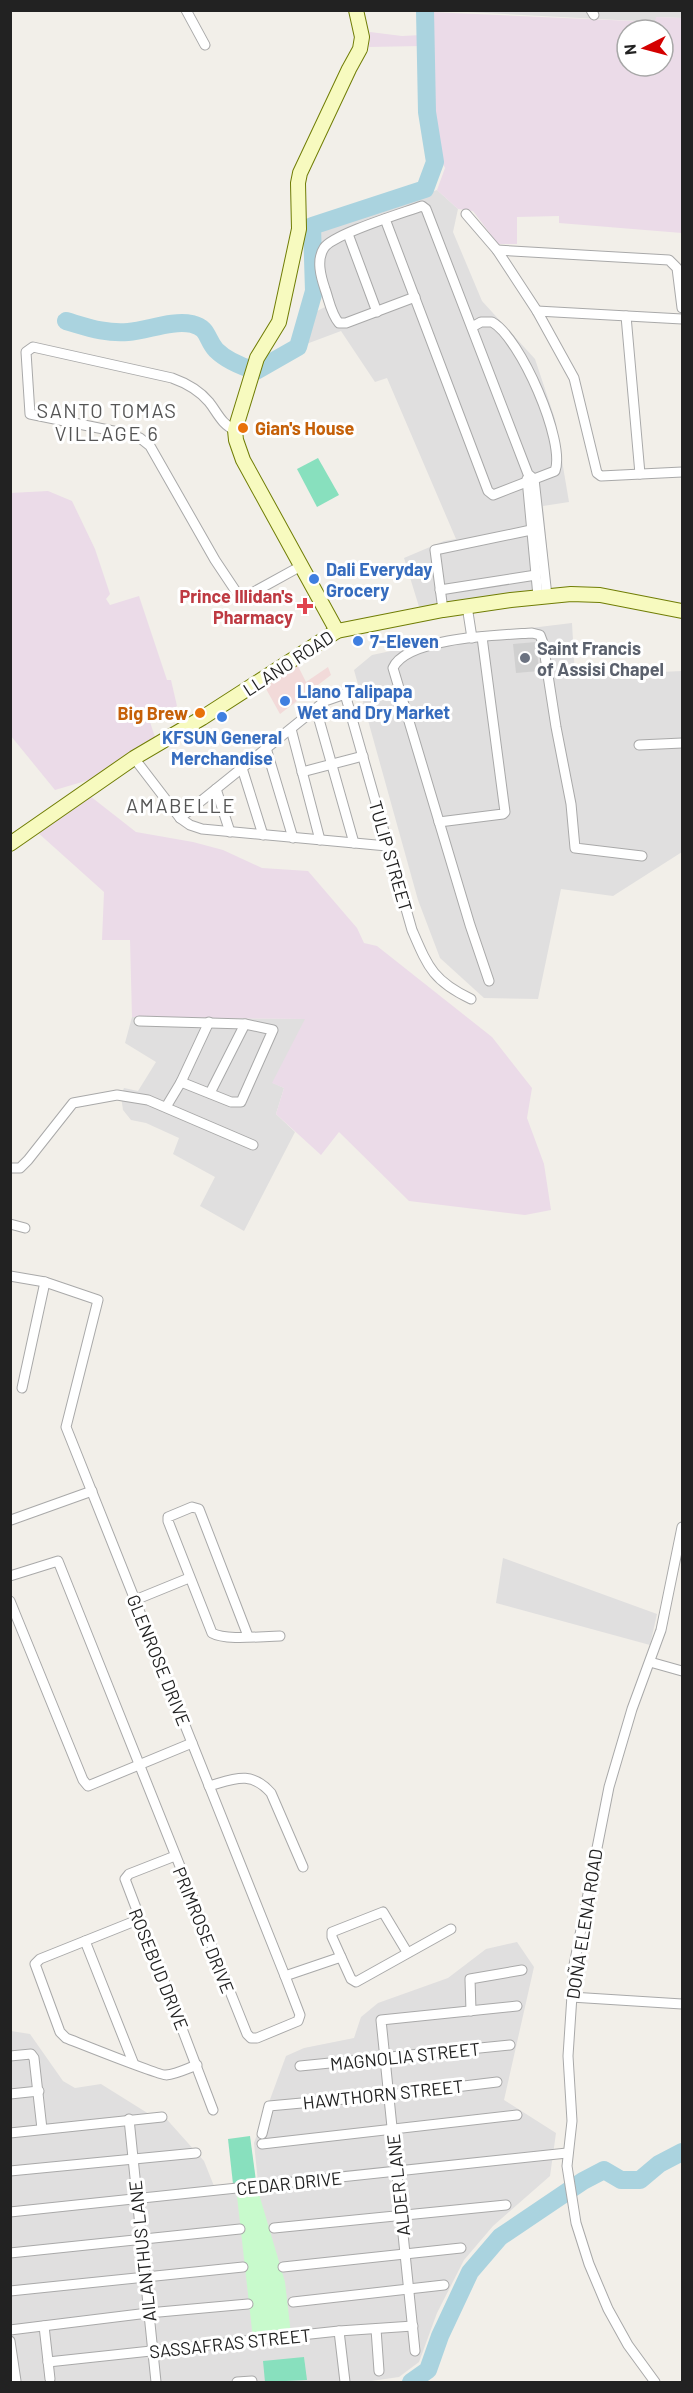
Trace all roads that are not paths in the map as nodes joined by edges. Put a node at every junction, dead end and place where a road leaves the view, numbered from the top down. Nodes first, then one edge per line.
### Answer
1 (186, 10) edge
2 (356, 10) edge
3 (205, 45) dead end
4 (466, 214) dead end
5 (386, 219) junction
6 (348, 234) junction
7 (497, 250) junction
8 (415, 297) junction
9 (682, 308) edge
10 (537, 311) junction
11 (376, 312) junction
12 (626, 316) junction
13 (682, 319) edge
14 (472, 327) junction
15 (235, 430) junction
16 (682, 472) edge
17 (640, 474) junction
18 (529, 478) junction
19 (531, 530) junction
20 (301, 566) junction
21 (536, 575) junction
22 (440, 590) junction
23 (543, 596) junction
24 (468, 606) junction
25 (443, 610) junction
26 (682, 611) edge
27 (337, 631) junction
28 (477, 638) junction
29 (316, 708) junction
30 (291, 729) junction
31 (682, 743) edge
32 (639, 745) dead end
33 (266, 748) junction
34 (363, 756) junction
35 (134, 758) junction
36 (332, 765) junction
37 (242, 768) junction
38 (302, 772) junction
39 (216, 789) junction
40 (180, 818) junction
41 (439, 822) junction
42 (230, 832) junction
43 (263, 835) junction
44 (293, 838) junction
45 (320, 840) junction
46 (354, 843) junction
47 (10, 844) edge
48 (387, 846) junction
49 (642, 856) dead end
50 (489, 981) dead end
51 (471, 999) dead end
52 (139, 1021) dead end
53 (209, 1023) junction
54 (245, 1024) junction
55 (181, 1082) junction
56 (210, 1094) junction
57 (166, 1107) junction
58 (253, 1145) dead end
59 (10, 1168) edge
60 (10, 1224) edge
61 (25, 1228) dead end
62 (10, 1276) edge
63 (45, 1282) junction
64 (22, 1388) dead end
65 (92, 1491) junction
66 (11, 1520) edge
67 (682, 1527) edge
68 (10, 1576) edge
69 (189, 1578) junction
70 (135, 1600) junction
71 (10, 1601) edge
72 (248, 1636) junction
73 (280, 1636) dead end
74 (650, 1662) junction
75 (682, 1671) edge
76 (192, 1743) junction
77 (139, 1767) junction
78 (209, 1786) junction
79 (175, 1856) junction
80 (303, 1867) dead end
81 (140, 1919) junction
82 (451, 1929) dead end
83 (85, 1941) junction
84 (407, 1952) junction
85 (341, 1957) junction
86 (522, 1970) dead end
87 (285, 1976) junction
88 (571, 1997) junction
89 (682, 2004) edge
90 (517, 2006) dead end
91 (471, 2011) junction
92 (300, 2015) joint
93 (510, 2045) dead end
94 (10, 2056) edge
95 (385, 2058) junction
96 (133, 2062) junction
97 (198, 2065) junction
98 (300, 2066) dead end
99 (497, 2082) dead end
100 (39, 2091) junction
101 (10, 2094) edge
102 (389, 2095) junction
103 (213, 2110) dead end
104 (517, 2115) dead end
105 (162, 2117) dead end
106 (129, 2119) junction
107 (42, 2129) junction
108 (392, 2129) junction
109 (10, 2133) edge
110 (261, 2134) dead end
111 (262, 2144) dead end
112 (196, 2153) dead end
113 (567, 2153) junction
114 (133, 2158) junction
115 (10, 2171) edge
116 (397, 2171) junction
117 (136, 2199) junction
118 (506, 2205) dead end
119 (10, 2212) edge
120 (401, 2215) junction
121 (274, 2228) dead end
122 (240, 2229) dead end
123 (140, 2239) junction
124 (461, 2248) dead end
125 (10, 2253) edge
126 (405, 2254) junction
127 (243, 2267) dead end
128 (283, 2267) dead end
129 (144, 2277) junction
130 (444, 2285) dead end
131 (409, 2289) junction
132 (10, 2292) edge
133 (293, 2302) dead end
134 (248, 2304) dead end
135 (148, 2313) junction
136 (44, 2326) junction
137 (412, 2326) junction
138 (10, 2330) edge
139 (376, 2330) junction
140 (339, 2331) junction
141 (10, 2341) edge
142 (152, 2350) junction
143 (415, 2351) dead end
144 (48, 2362) junction
145 (379, 2371) dead end
146 (50, 2379) dead end
147 (252, 2381) edge
148 (16, 2382) edge
149 (156, 2382) edge
150 (237, 2382) edge
151 (345, 2382) edge
152 (656, 2382) edge

1 - 3 street
2 - 15 main road
4 - 7 street
5 - 6 street
5 - 8 street
5 - 14 street
6 - 11 street
6 - 11 street
7 - 9 street
7 - 10 street
8 - 11 street
8 - 18 street
10 - 12 street
10 - 17 street
12 - 13 street
12 - 17 street
14 - 18 street
14 - 18 street
15 - 20 main road
15 - 20 street
16 - 17 street
18 - 19 street
18 - 23 street
19 - 21 street
19 - 22 street
20 - 27 main road
21 - 22 street
21 - 23 street
22 - 25 street
23 - 24 main road, LLANO ROAD
23 - 26 main road, LLANO ROAD
24 - 25 main road, LLANO ROAD
24 - 28 street
25 - 27 main road, LLANO ROAD
27 - 35 main road, LLANO ROAD
28 - 41 street
28 - 41 street
28 - 49 street
29 - 30 street
29 - 34 street, TULIP STREET
29 - 36 street
30 - 33 street
30 - 38 street
31 - 32 street
33 - 37 street
33 - 44 street
34 - 36 street
34 - 48 street, TULIP STREET
35 - 40 street
35 - 47 main road, LLANO ROAD
36 - 38 street
36 - 46 street
37 - 39 street
37 - 43 street
38 - 45 street
39 - 40 street
39 - 42 street
40 - 42 street
41 - 50 street
42 - 43 street
43 - 44 street
44 - 45 street
45 - 46 street
46 - 48 street
48 - 51 street, TULIP STREET
52 - 53 street
53 - 54 street
53 - 55 street
54 - 56 street
54 - 56 street
55 - 56 street
55 - 57 street
57 - 58 street
57 - 59 street
60 - 61 street
62 - 63 street
63 - 64 street
63 - 65 street, GLENROSE DRIVE
65 - 66 street
65 - 70 street, GLENROSE DRIVE
67 - 74 street, DOÑA ELENA ROAD
68 - 77 street, PRIMROSE DRIVE
69 - 70 street
69 - 72 street
69 - 72 street
70 - 76 street, GLENROSE DRIVE
71 - 77 street
72 - 73 street
74 - 75 street
74 - 88 street, DOÑA ELENA ROAD
76 - 77 street
76 - 78 street, GLENROSE DRIVE
77 - 79 street, PRIMROSE DRIVE
78 - 80 street
78 - 87 street, GLENROSE DRIVE
79 - 81 street, ROSEBUD DRIVE
79 - 92 street, PRIMROSE DRIVE
81 - 83 street
81 - 97 street, ROSEBUD DRIVE
82 - 84 street
83 - 96 street
83 - 96 street
84 - 85 street
84 - 85 street
85 - 87 street
86 - 91 street
87 - 92 street, GLENROSE DRIVE
88 - 89 street
88 - 113 street, DOÑA ELENA ROAD
90 - 91 street
91 - 95 street, ALDER LANE
93 - 95 street, MAGNOLIA STREET
94 - 100 street
95 - 98 street, MAGNOLIA STREET
95 - 102 street, ALDER LANE
96 - 97 street
97 - 103 street, ROSEBUD DRIVE
99 - 102 street, HAWTHORN STREET
100 - 101 street
100 - 107 street
102 - 108 street, ALDER LANE
102 - 110 street, HAWTHORN STREET
104 - 108 street
105 - 106 street
106 - 107 street
106 - 114 street, AILANTHUS LANE
107 - 109 street
108 - 111 street
108 - 116 street, ALDER LANE
112 - 114 street
113 - 116 street, CEDAR DRIVE
113 - 152 street, DOÑA ELENA ROAD
114 - 115 street
114 - 117 street, AILANTHUS LANE
116 - 117 street, CEDAR DRIVE
116 - 120 street, ALDER LANE
117 - 119 street, CEDAR DRIVE
117 - 123 street, AILANTHUS LANE
118 - 120 street
120 - 121 street
120 - 126 street, ALDER LANE
122 - 123 street
123 - 125 street
123 - 129 street, AILANTHUS LANE
124 - 126 street
126 - 128 street
126 - 131 street, ALDER LANE
127 - 129 street
129 - 132 street
129 - 135 street, AILANTHUS LANE
130 - 131 street
131 - 133 street
131 - 137 street, ALDER LANE
134 - 135 street
135 - 136 street
135 - 142 street, AILANTHUS LANE
136 - 138 street
136 - 144 street
137 - 139 street, SASSAFRAS STREET
137 - 143 street, ALDER LANE
139 - 140 street, SASSAFRAS STREET
139 - 145 street
140 - 142 street, SASSAFRAS STREET
140 - 151 street
141 - 148 street
142 - 144 street, SASSAFRAS STREET
142 - 149 street, AILANTHUS LANE
144 - 146 street
147 - 150 street

